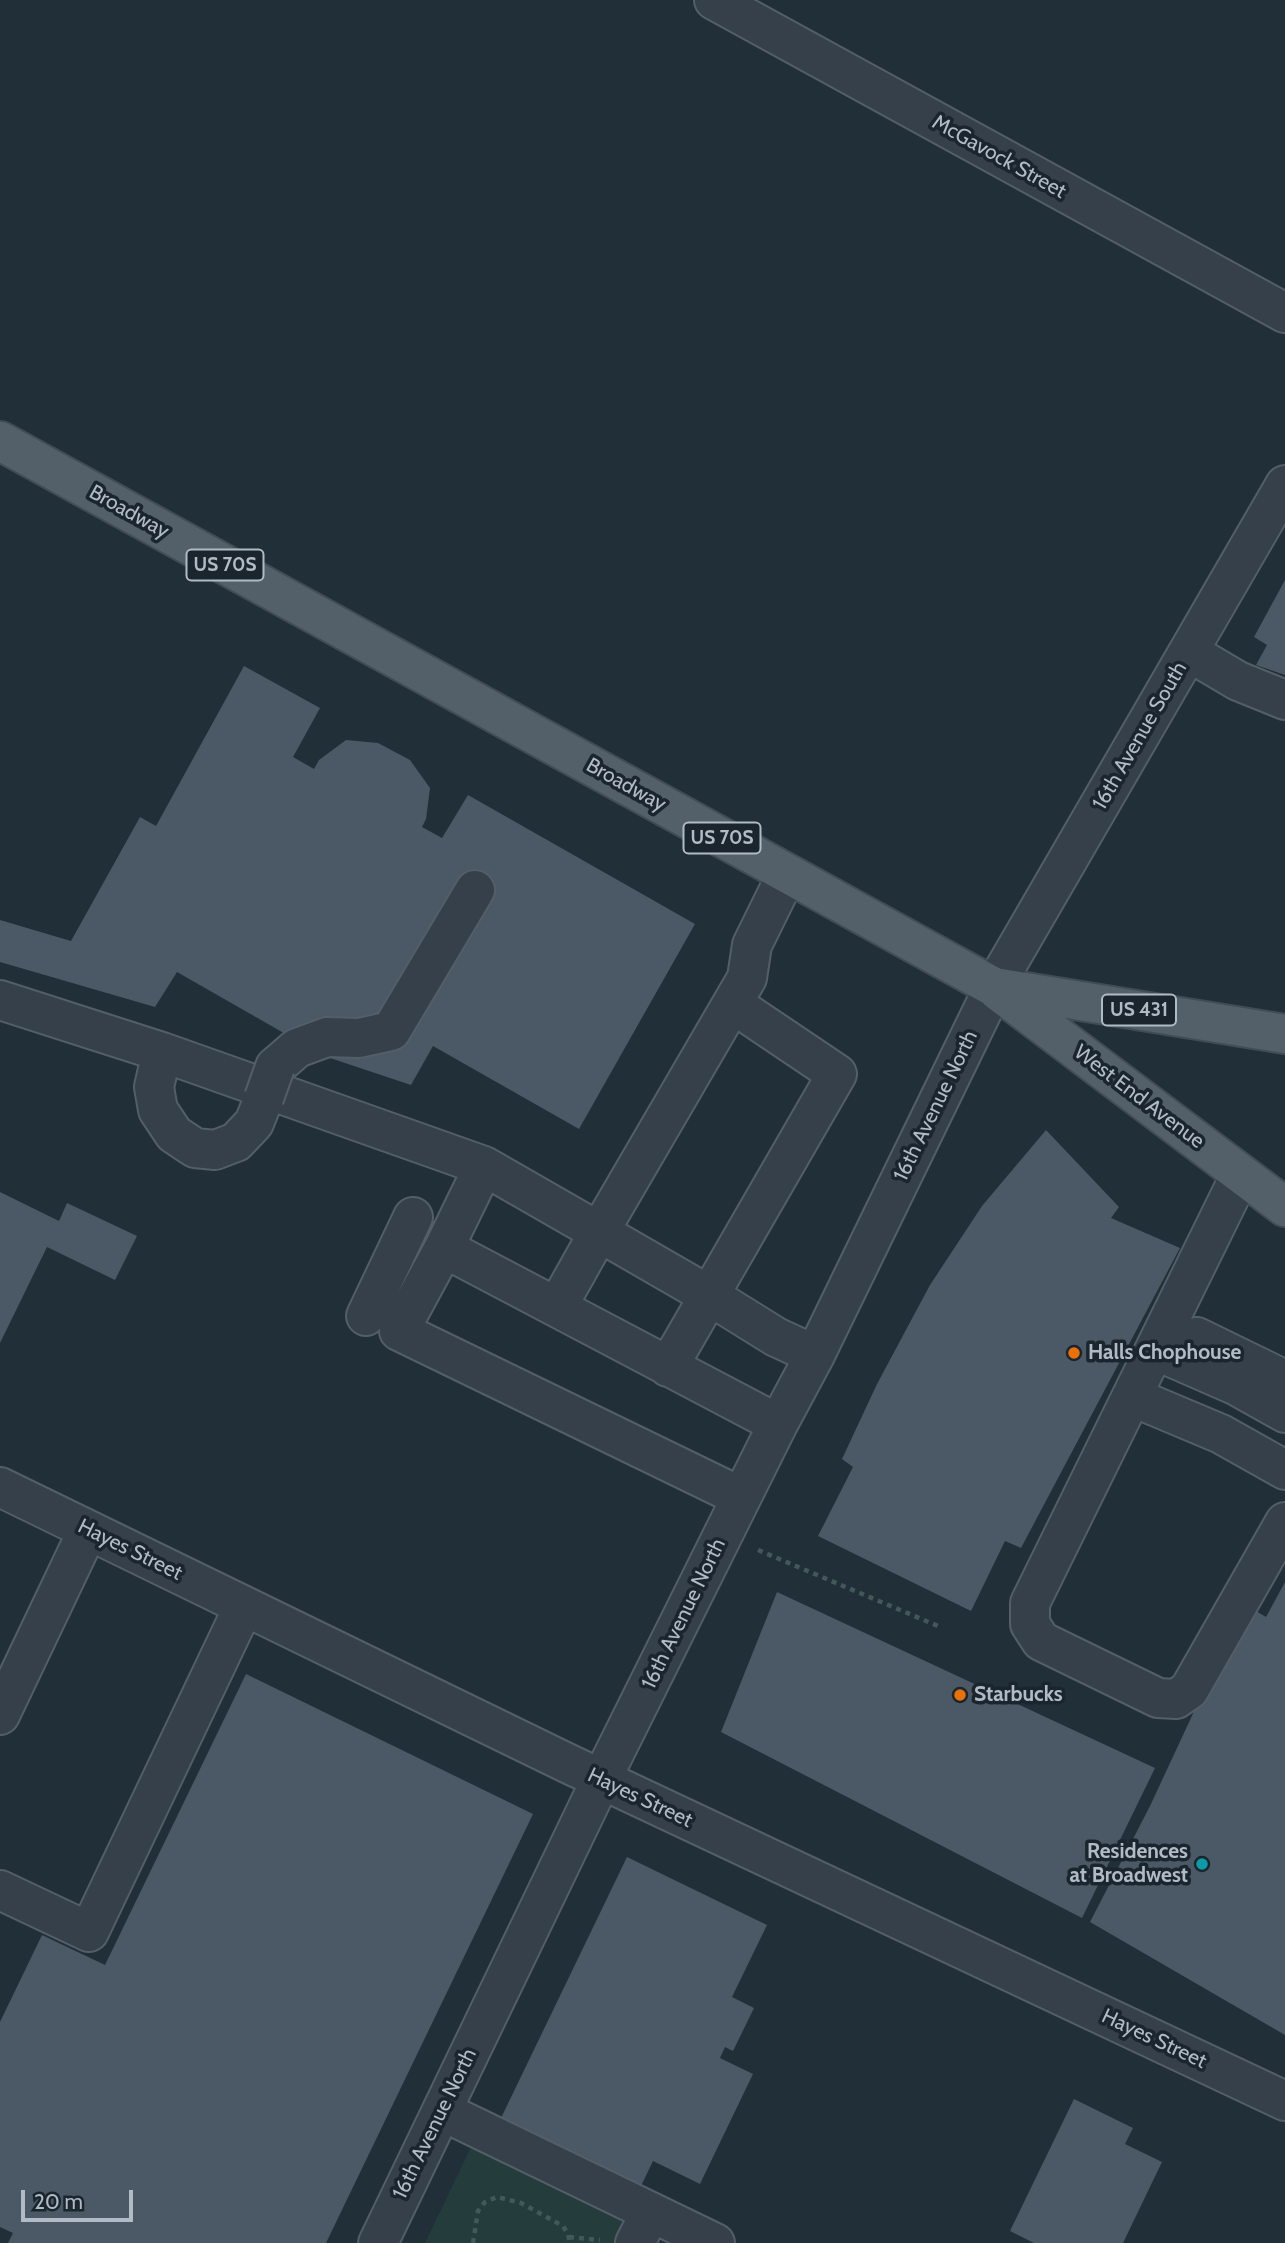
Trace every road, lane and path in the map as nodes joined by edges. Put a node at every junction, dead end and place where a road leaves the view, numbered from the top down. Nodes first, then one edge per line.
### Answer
1 (714, 0) edge
2 (1285, 313) edge
3 (0, 441) edge
4 (1285, 485) edge
5 (1189, 652) junction
6 (1285, 700) edge
7 (787, 874) junction
8 (475, 890) dead end
9 (994, 987) junction
10 (0, 1000) edge
11 (733, 1004) junction
12 (1285, 1034) edge
13 (162, 1052) junction
14 (484, 1166) junction
15 (1241, 1174) junction
16 (1285, 1208) edge
17 (413, 1217) dead end
18 (599, 1232) junction
19 (444, 1248) junction
20 (710, 1296) junction
21 (557, 1307) junction
22 (366, 1317) dead end
23 (1197, 1337) dead end
24 (1155, 1350) junction
25 (815, 1354) junction
26 (668, 1367) junction
27 (1285, 1380) edge
28 (1133, 1397) junction
29 (1285, 1413) edge
30 (778, 1424) junction
31 (1285, 1470) edge
32 (0, 1487) edge
33 (741, 1497) junction
34 (1285, 1521) edge
35 (88, 1530) junction
36 (749, 1546) dead end
37 (244, 1606) junction
38 (938, 1626) dead end
39 (0, 1715) edge
40 (601, 1780) junction
41 (0, 1890) edge
42 (1285, 2101) edge
43 (442, 2111) junction
44 (643, 2227) edge
45 (378, 2243) edge
46 (473, 2243) edge
47 (570, 2243) edge
48 (715, 2243) edge

1 - 2 street, McGavock Street
3 - 7 main road, Broadway / US 70S
4 - 5 street, 16th Avenue South
5 - 6 street
5 - 9 street, 16th Avenue South
7 - 9 main road, Broadway / US 70S
7 - 11 street
8 - 13 street
9 - 12 main road, Broadway / US 431
9 - 15 main road, West End Avenue / US 70S
9 - 25 street, 16th Avenue North
10 - 13 street
11 - 18 street
11 - 20 street
13 - 14 street
14 - 18 street
14 - 19 street
15 - 16 main road, West End Avenue / US 70S
15 - 24 street
17 - 22 street
18 - 20 street
18 - 21 street
19 - 21 street
19 - 33 street
20 - 25 street
20 - 26 street
21 - 26 street
23 - 27 street
24 - 28 street
24 - 29 street
25 - 30 street, 16th Avenue North
26 - 30 street
28 - 31 street
28 - 34 street
30 - 33 street, 16th Avenue North
32 - 35 street, Hayes Street
33 - 40 street, 16th Avenue North
35 - 37 street, Hayes Street
35 - 39 street
36 - 38 path
37 - 40 street, Hayes Street
37 - 41 street
40 - 42 street, Hayes Street
40 - 43 street, 16th Avenue North
43 - 44 street
43 - 45 street, 16th Avenue North
44 - 48 street
46 - 47 path

